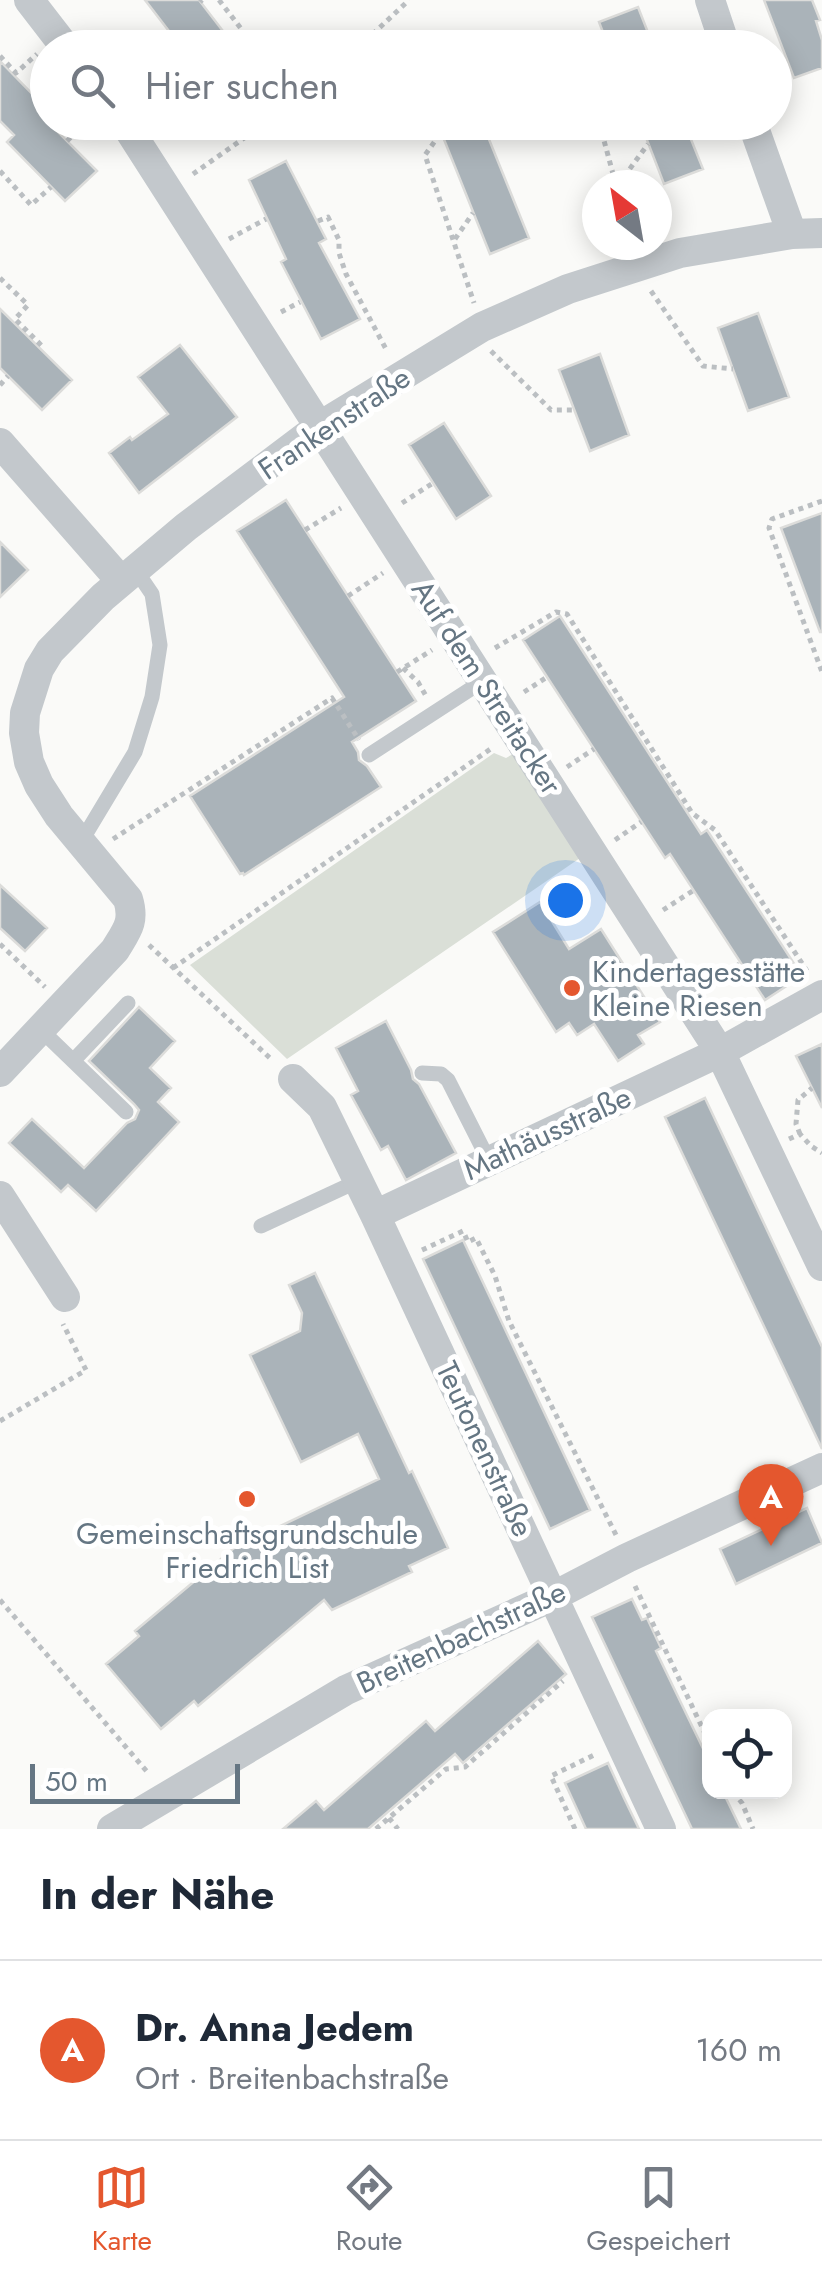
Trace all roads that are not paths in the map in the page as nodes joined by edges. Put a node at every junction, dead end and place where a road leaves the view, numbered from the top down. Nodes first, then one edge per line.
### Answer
1 (30, 0) edge
2 (710, 0) edge
3 (53, 30) edge
4 (720, 30) edge
5 (136, 140) edge
6 (761, 140) edge
7 (807, 233) edge
8 (320, 426) junction
9 (0, 443) edge
10 (128, 575) junction
11 (470, 660) junction
12 (368, 755) road end
13 (86, 848) junction
14 (817, 986) edge
15 (128, 1004) dead end
16 (40, 1030) junction
17 (720, 1052) junction
18 (74, 1061) junction
19 (0, 1072) edge
20 (422, 1073) dead end
21 (292, 1080) road end
22 (126, 1112) dead end
23 (489, 1161) junction
24 (358, 1181) junction
25 (0, 1196) edge
26 (374, 1215) junction
27 (262, 1226) dead end
28 (822, 1266) edge
29 (65, 1296) road end
30 (822, 1468) edge
31 (554, 1596) junction
32 (112, 1829) edge
33 (661, 1829) edge

1 - 3 street
2 - 4 street
5 - 8 street, Auf dem Streitacker
6 - 7 street
7 - 8 street, Frankenstraße
8 - 10 street, Frankenstraße
8 - 11 street, Auf dem Streitacker
9 - 10 street
10 - 13 lane
10 - 13 street, Frankenstraße
11 - 12 lane
11 - 17 street, Auf dem Streitacker
13 - 16 street, Frankenstraße
14 - 17 street, Mathäusstraße
15 - 18 lane
16 - 18 lane
16 - 19 street
17 - 23 street, Mathäusstraße
17 - 28 street, Auf dem Streitacker
18 - 22 lane
20 - 23 lane
21 - 24 street, Teutonenstraße
23 - 26 street, Mathäusstraße
24 - 26 street, Teutonenstraße
24 - 27 lane
25 - 29 street
26 - 31 street, Teutonenstraße
30 - 31 street, Breitenbachstraße
31 - 32 street, Breitenbachstraße
31 - 33 street, Teutonenstraße

